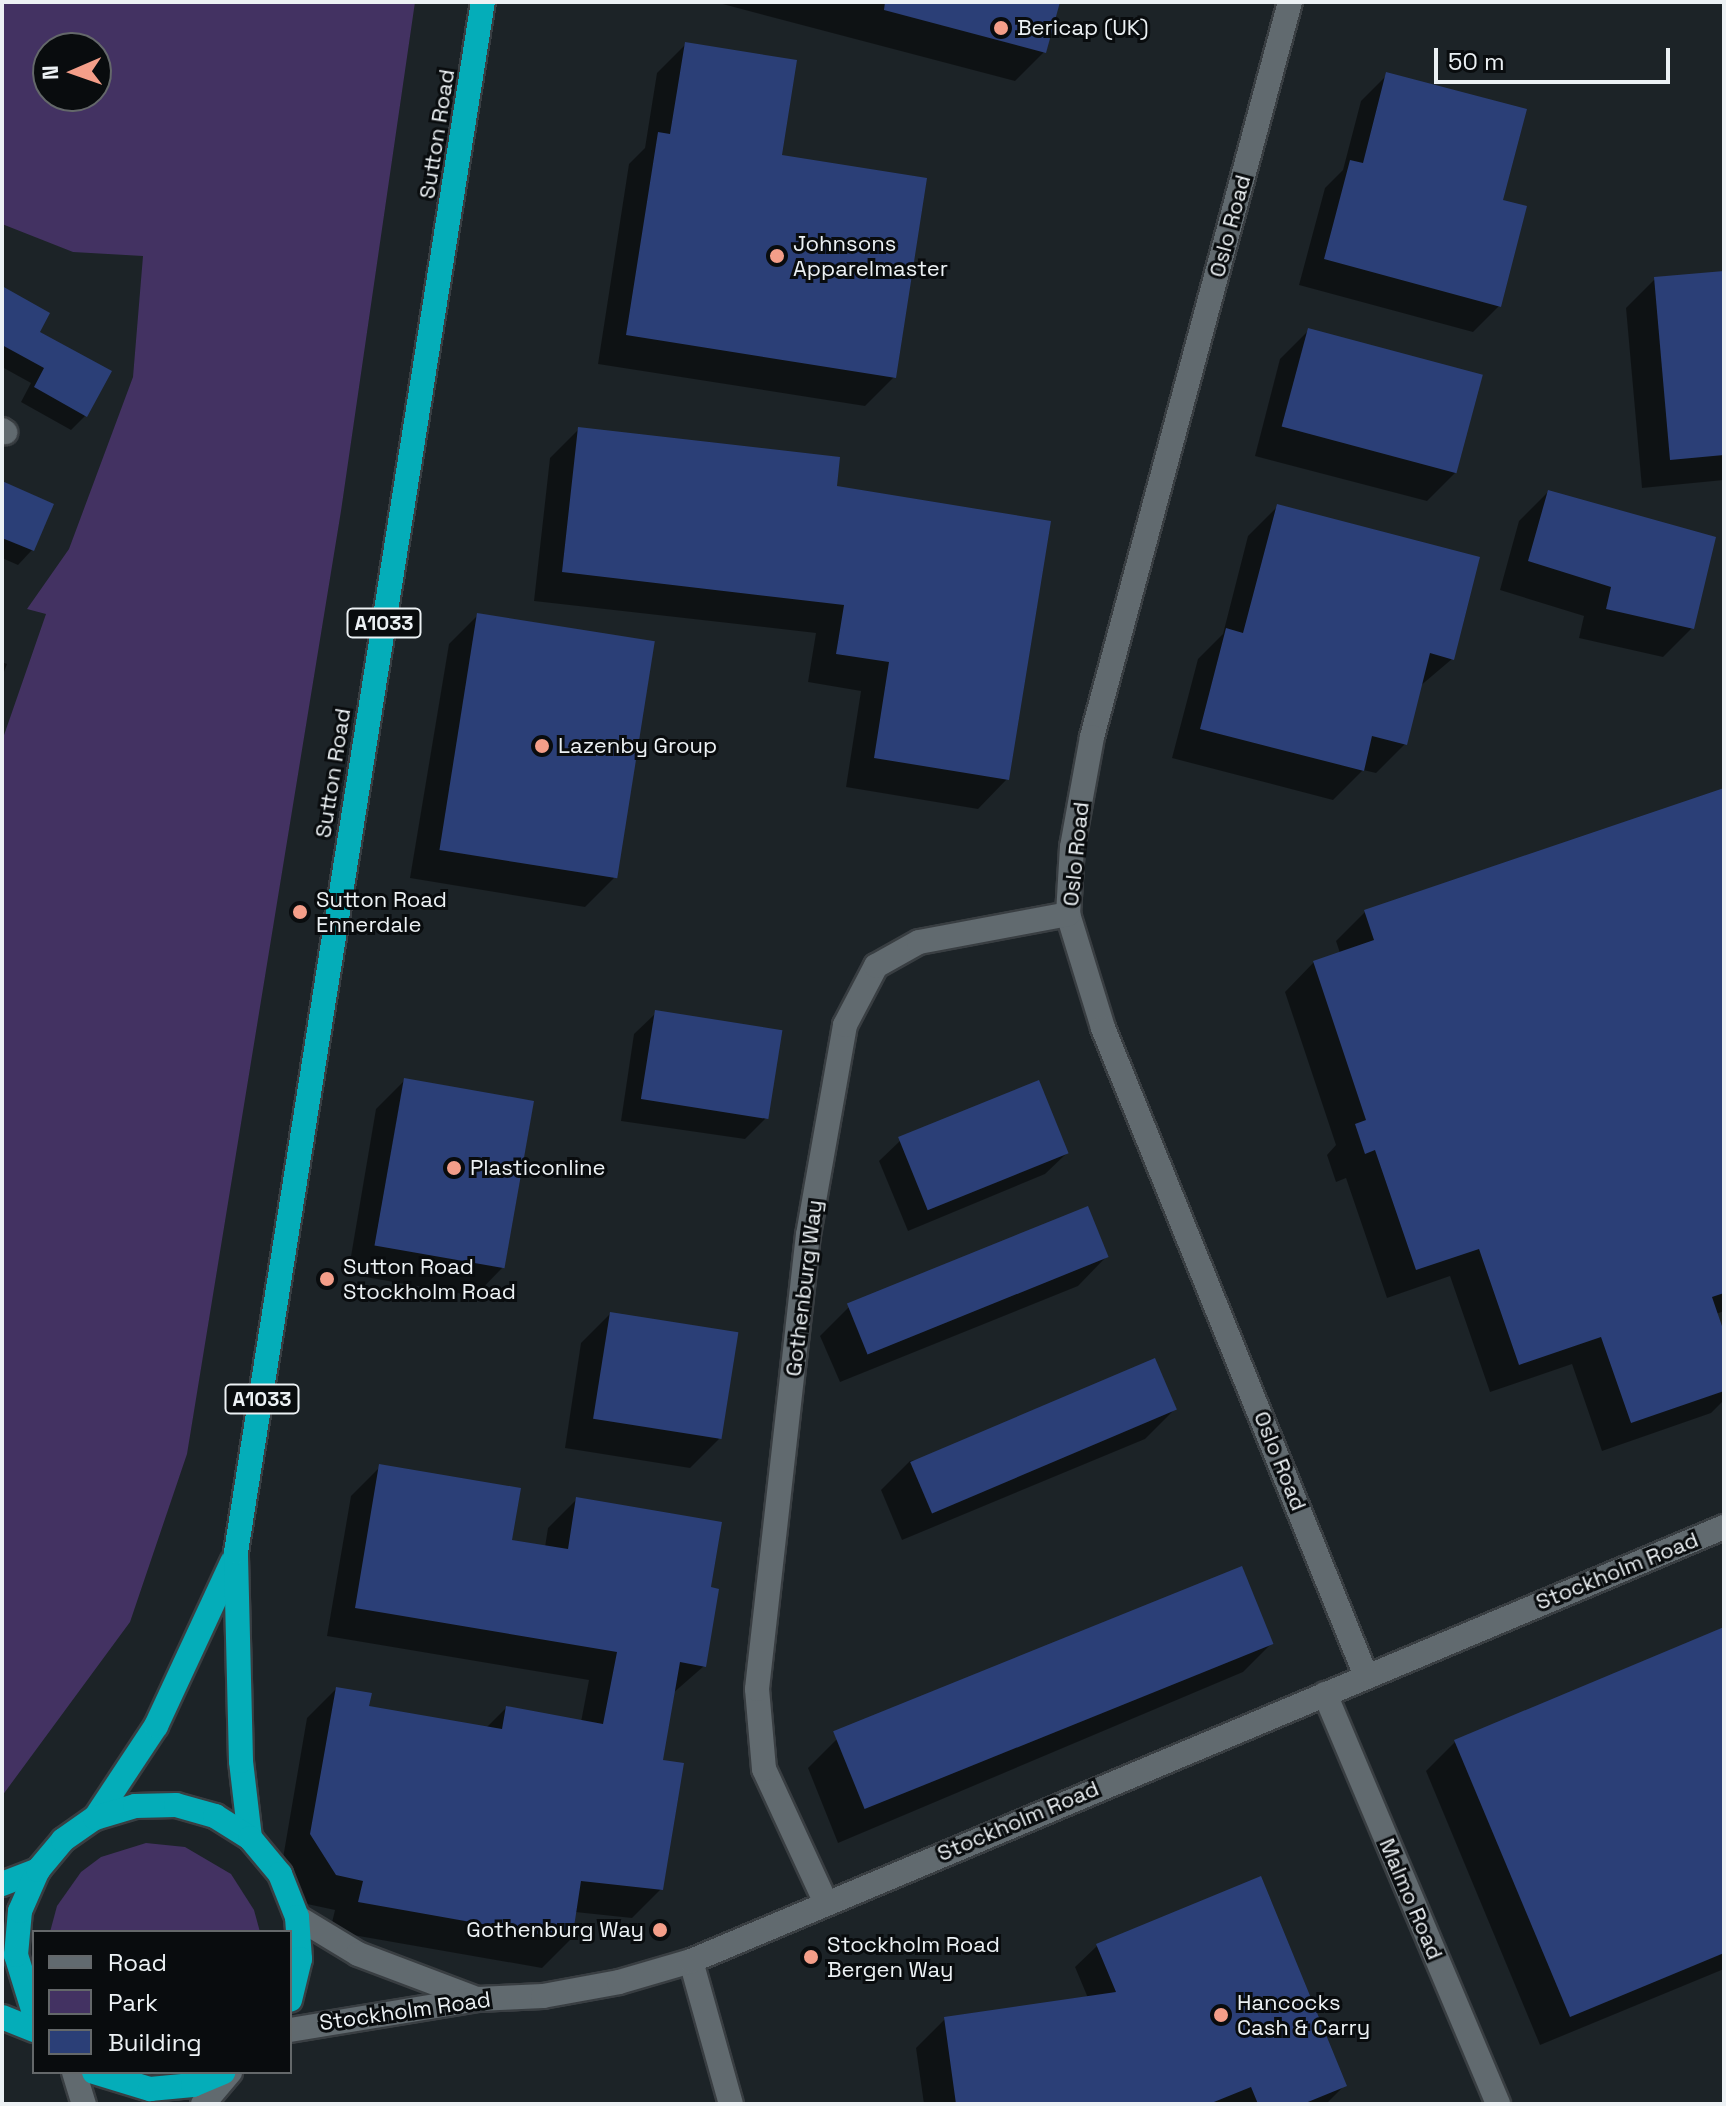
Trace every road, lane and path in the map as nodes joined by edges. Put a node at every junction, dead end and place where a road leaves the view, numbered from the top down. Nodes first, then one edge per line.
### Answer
1 (483, 2) edge
2 (1290, 2) edge
3 (1068, 914) junction
4 (1724, 1527) edge
5 (236, 1552) junction
6 (1366, 1676) junction
7 (1325, 1694) junction
8 (95, 1818) junction
9 (250, 1838) junction
10 (38, 1870) junction
11 (2, 1884) edge
12 (825, 1901) junction
13 (297, 1917) junction
14 (691, 1961) junction
15 (292, 1992) edge
16 (478, 1999) junction
17 (32, 2007) edge
18 (2, 2017) edge
19 (32, 2029) edge
20 (292, 2030) edge
21 (75, 2074) edge
22 (101, 2074) edge
23 (218, 2074) edge
24 (228, 2074) edge
25 (84, 2104) edge
26 (203, 2104) edge
27 (731, 2104) edge
28 (1498, 2104) edge

1 - 5 highway, Sutton Road / A1033
2 - 3 street, Oslo Road
3 - 6 street, Oslo Road
3 - 12 street, Gothenburg Way
4 - 6 street, Stockholm Road
5 - 8 highway, A1033
5 - 9 highway, A1033
6 - 7 street, Stockholm Road
7 - 12 street, Stockholm Road
7 - 28 street, Malmo Road
8 - 9 highway
8 - 10 highway
9 - 13 highway
10 - 11 highway
10 - 17 highway
12 - 14 street, Stockholm Road
13 - 15 highway
13 - 16 street
14 - 16 street, Stockholm Road
14 - 27 street
16 - 20 street, Stockholm Road
18 - 19 highway
21 - 25 street
22 - 23 highway
24 - 26 street

